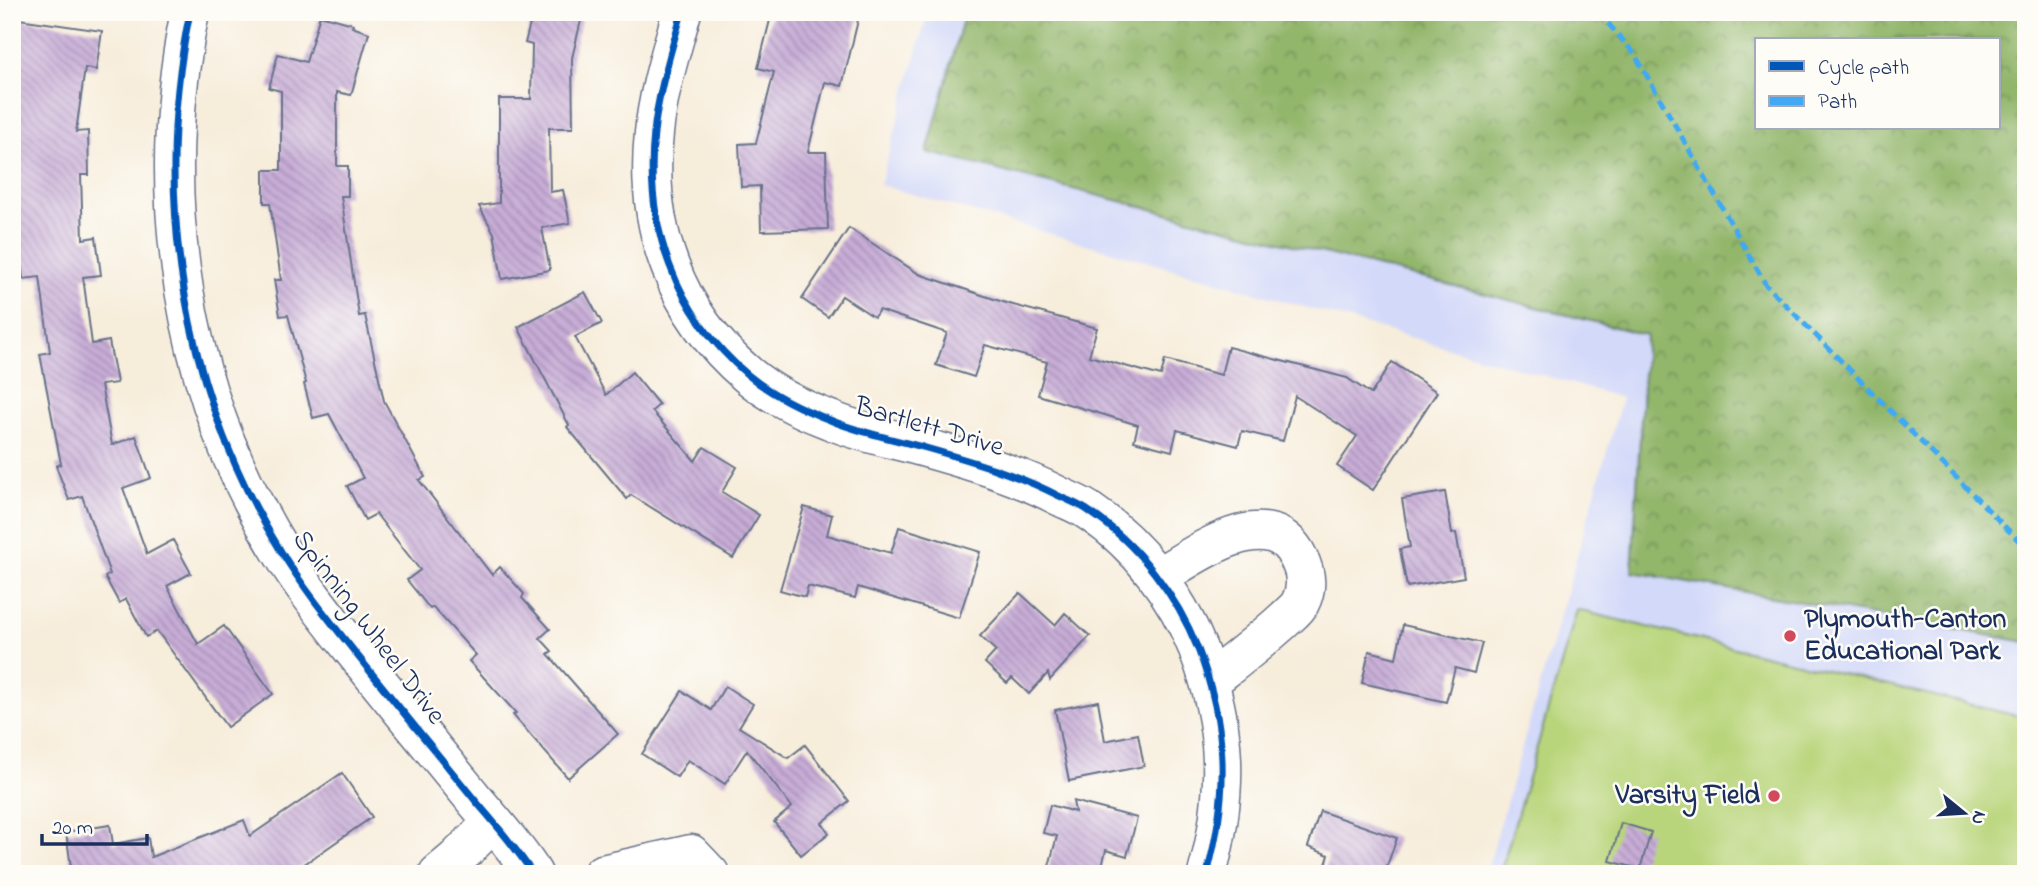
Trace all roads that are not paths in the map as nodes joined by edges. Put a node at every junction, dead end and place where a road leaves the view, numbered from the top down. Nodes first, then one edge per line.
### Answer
1 (190, 12) edge
2 (682, 12) edge
3 (1158, 578) junction
4 (1210, 681) junction
5 (493, 822) junction
6 (438, 874) edge
7 (533, 874) edge
8 (602, 874) edge
9 (710, 874) edge
10 (1207, 874) edge

1 - 5 street, Spinning Wheel Drive
2 - 3 street, Bartlett Drive
3 - 4 street, Bartlett Drive
3 - 4 street
4 - 10 street, Bartlett Drive
5 - 6 street
5 - 7 street, Spinning Wheel Drive
8 - 9 street

